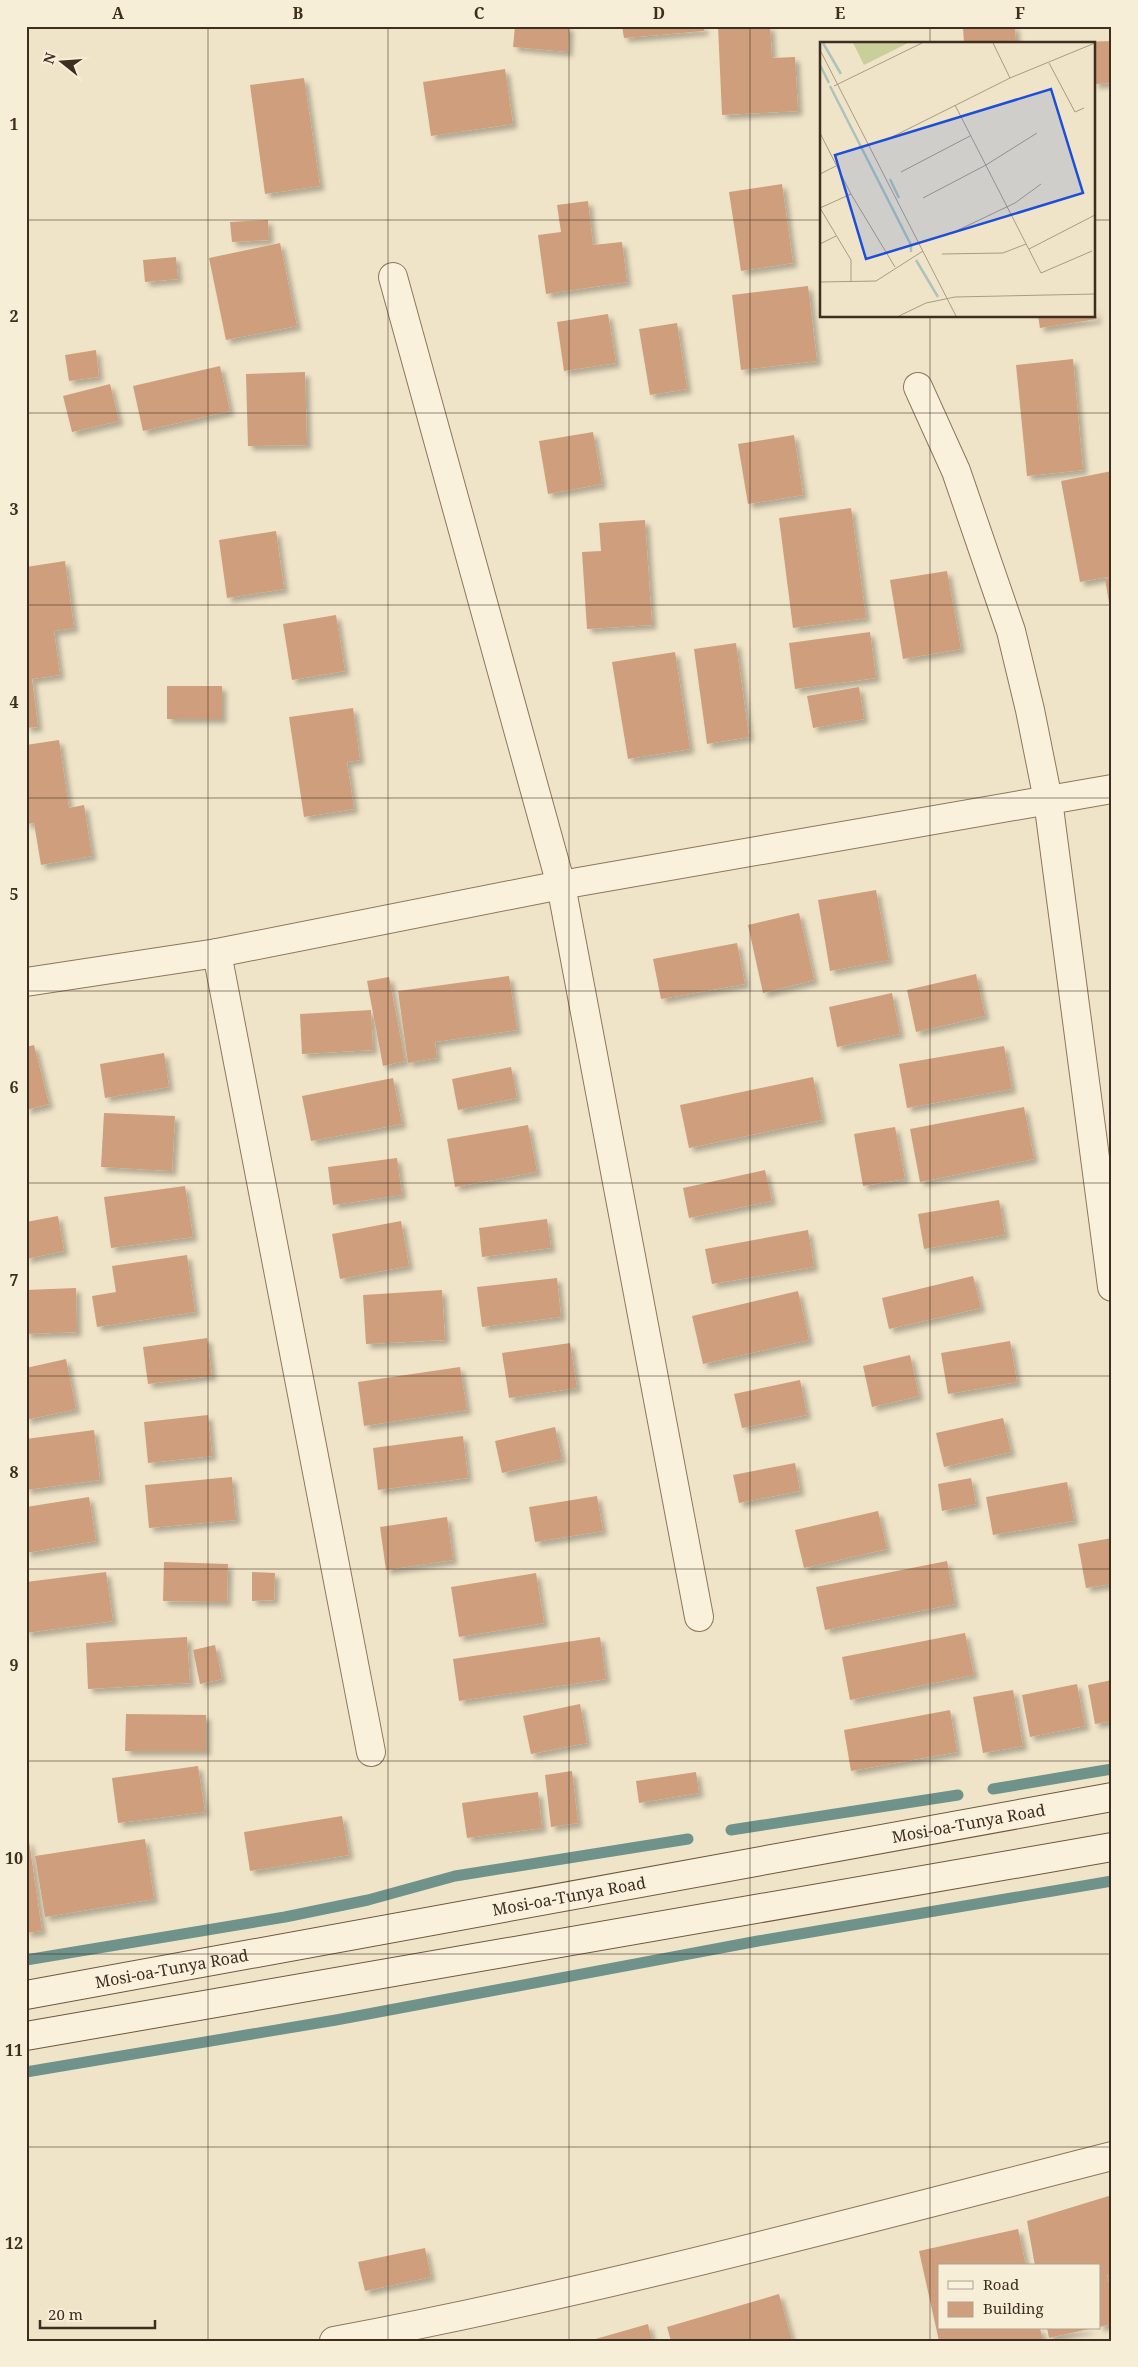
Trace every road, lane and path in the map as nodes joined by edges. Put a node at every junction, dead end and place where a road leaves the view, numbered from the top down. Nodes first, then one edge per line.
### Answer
1 (393, 277) dead end
2 (918, 387) dead end
3 (1112, 789) edge
4 (1048, 800) junction
5 (561, 885) junction
6 (217, 953) junction
7 (26, 982) edge
8 (1112, 1287) edge
9 (699, 1617) dead end
10 (371, 1752) dead end
11 (1112, 1797) edge
12 (1112, 1847) edge
13 (26, 1995) edge
14 (26, 2036) edge
15 (1112, 2156) edge
16 (438, 2331) edge
17 (334, 2341) edge

1 - 5 street
2 - 4 street
3 - 4 street
4 - 5 street
4 - 8 street
5 - 6 street
5 - 9 street
6 - 7 street
6 - 10 street
11 - 13 street, Mosi-oa-Tunya Road
12 - 14 street
15 - 16 street
16 - 17 street

